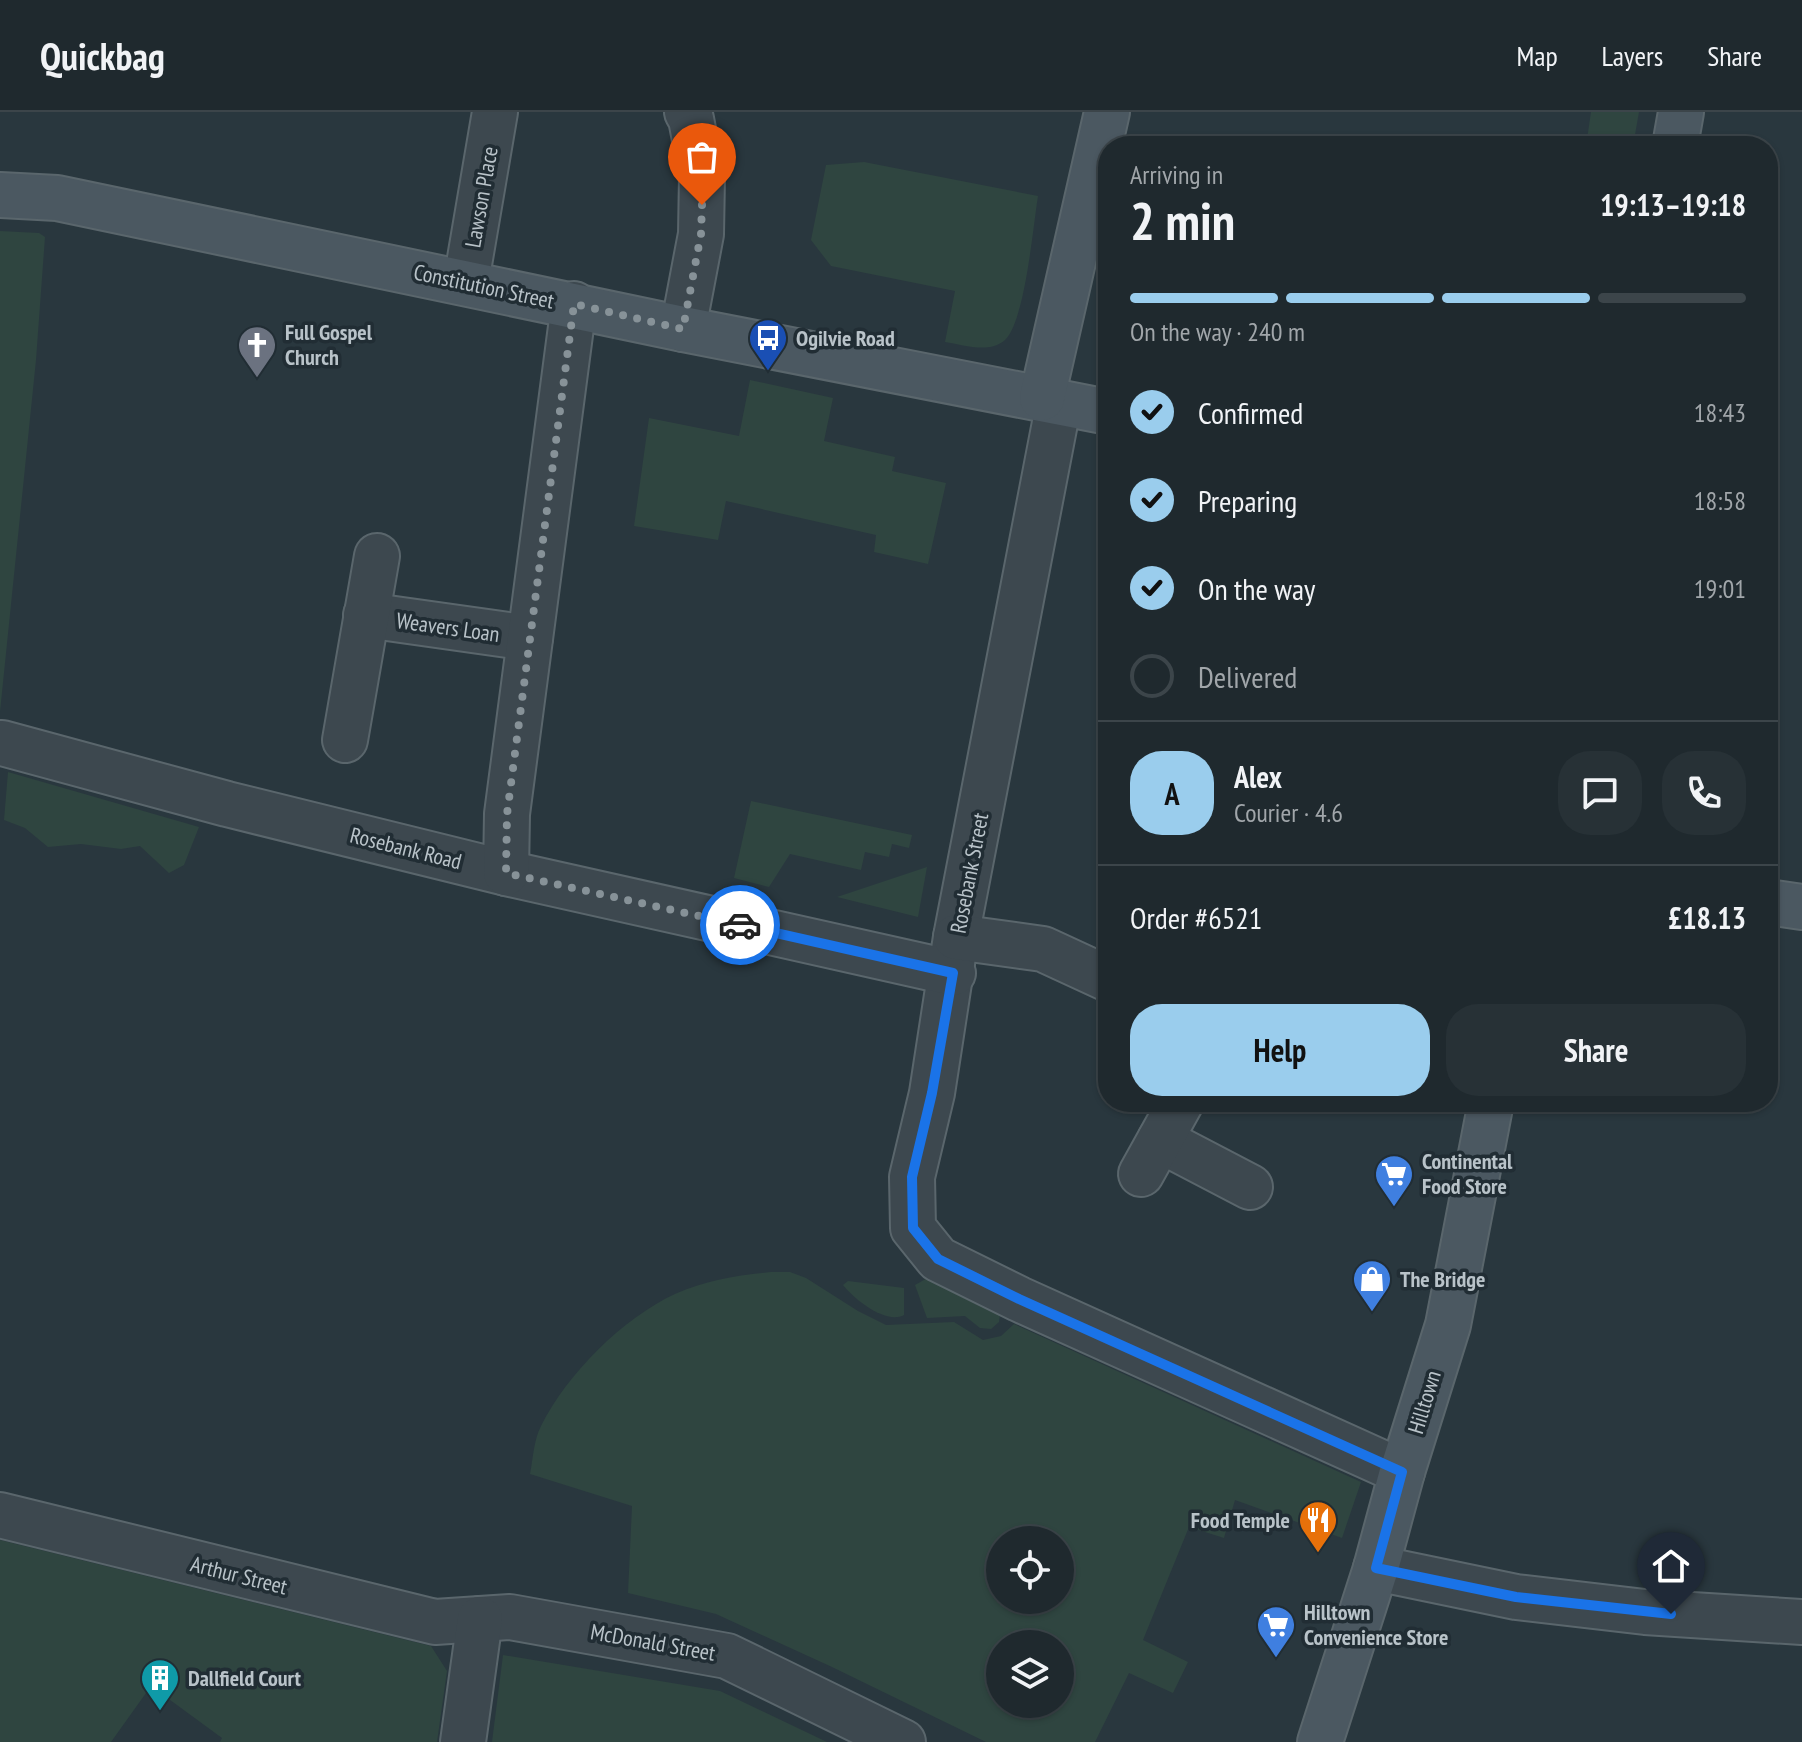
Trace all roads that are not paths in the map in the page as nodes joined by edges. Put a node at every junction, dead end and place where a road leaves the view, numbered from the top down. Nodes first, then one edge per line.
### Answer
1 (495, 112) edge
2 (687, 112) edge
3 (1107, 112) edge
4 (1681, 112) edge
5 (1102, 136) edge
6 (1677, 136) edge
7 (1098, 157) edge
8 (0, 195) edge
9 (466, 282) junction
10 (574, 304) junction
11 (683, 329) junction
12 (1050, 400) junction
13 (1098, 410) edge
14 (377, 556) dead end
15 (366, 615) junction
16 (530, 638) junction
17 (345, 740) dead end
18 (2, 743) dead end
19 (506, 873) junction
20 (1778, 903) edge
21 (1802, 907) edge
22 (954, 955) junction
23 (1098, 974) edge
24 (1176, 1112) edge
25 (1489, 1112) edge
26 (1250, 1187) dead end
27 (1402, 1472) junction
28 (0, 1515) edge
29 (1376, 1568) junction
30 (480, 1619) junction
31 (1802, 1622) edge
32 (463, 1742) edge
33 (903, 1742) edge
34 (1320, 1742) edge

1 - 9 street, Lawson Place
2 - 11 street
3 - 5 street, Rosebank Street
4 - 6 street
7 - 12 street, Rosebank Street
8 - 9 street, Constitution Street
9 - 10 street, Constitution Street
10 - 11 street, Constitution Street
10 - 16 street
11 - 12 street, Constitution Street
12 - 13 street, Constitution Street
12 - 22 street, Rosebank Street
14 - 15 street, Weavers Loan
15 - 16 street, Weavers Loan
15 - 17 street, Weavers Loan
16 - 19 street
18 - 19 street, Rosebank Road
19 - 22 street, Rosebank Road
20 - 21 street
22 - 23 street, Rosebank Road
22 - 27 street, Rosebank Street
24 - 26 street
25 - 27 street, Hilltown
27 - 29 street, Hilltown
28 - 30 street, Arthur Street
29 - 31 street
29 - 34 street, Hilltown
30 - 32 street
30 - 33 street, McDonald Street

